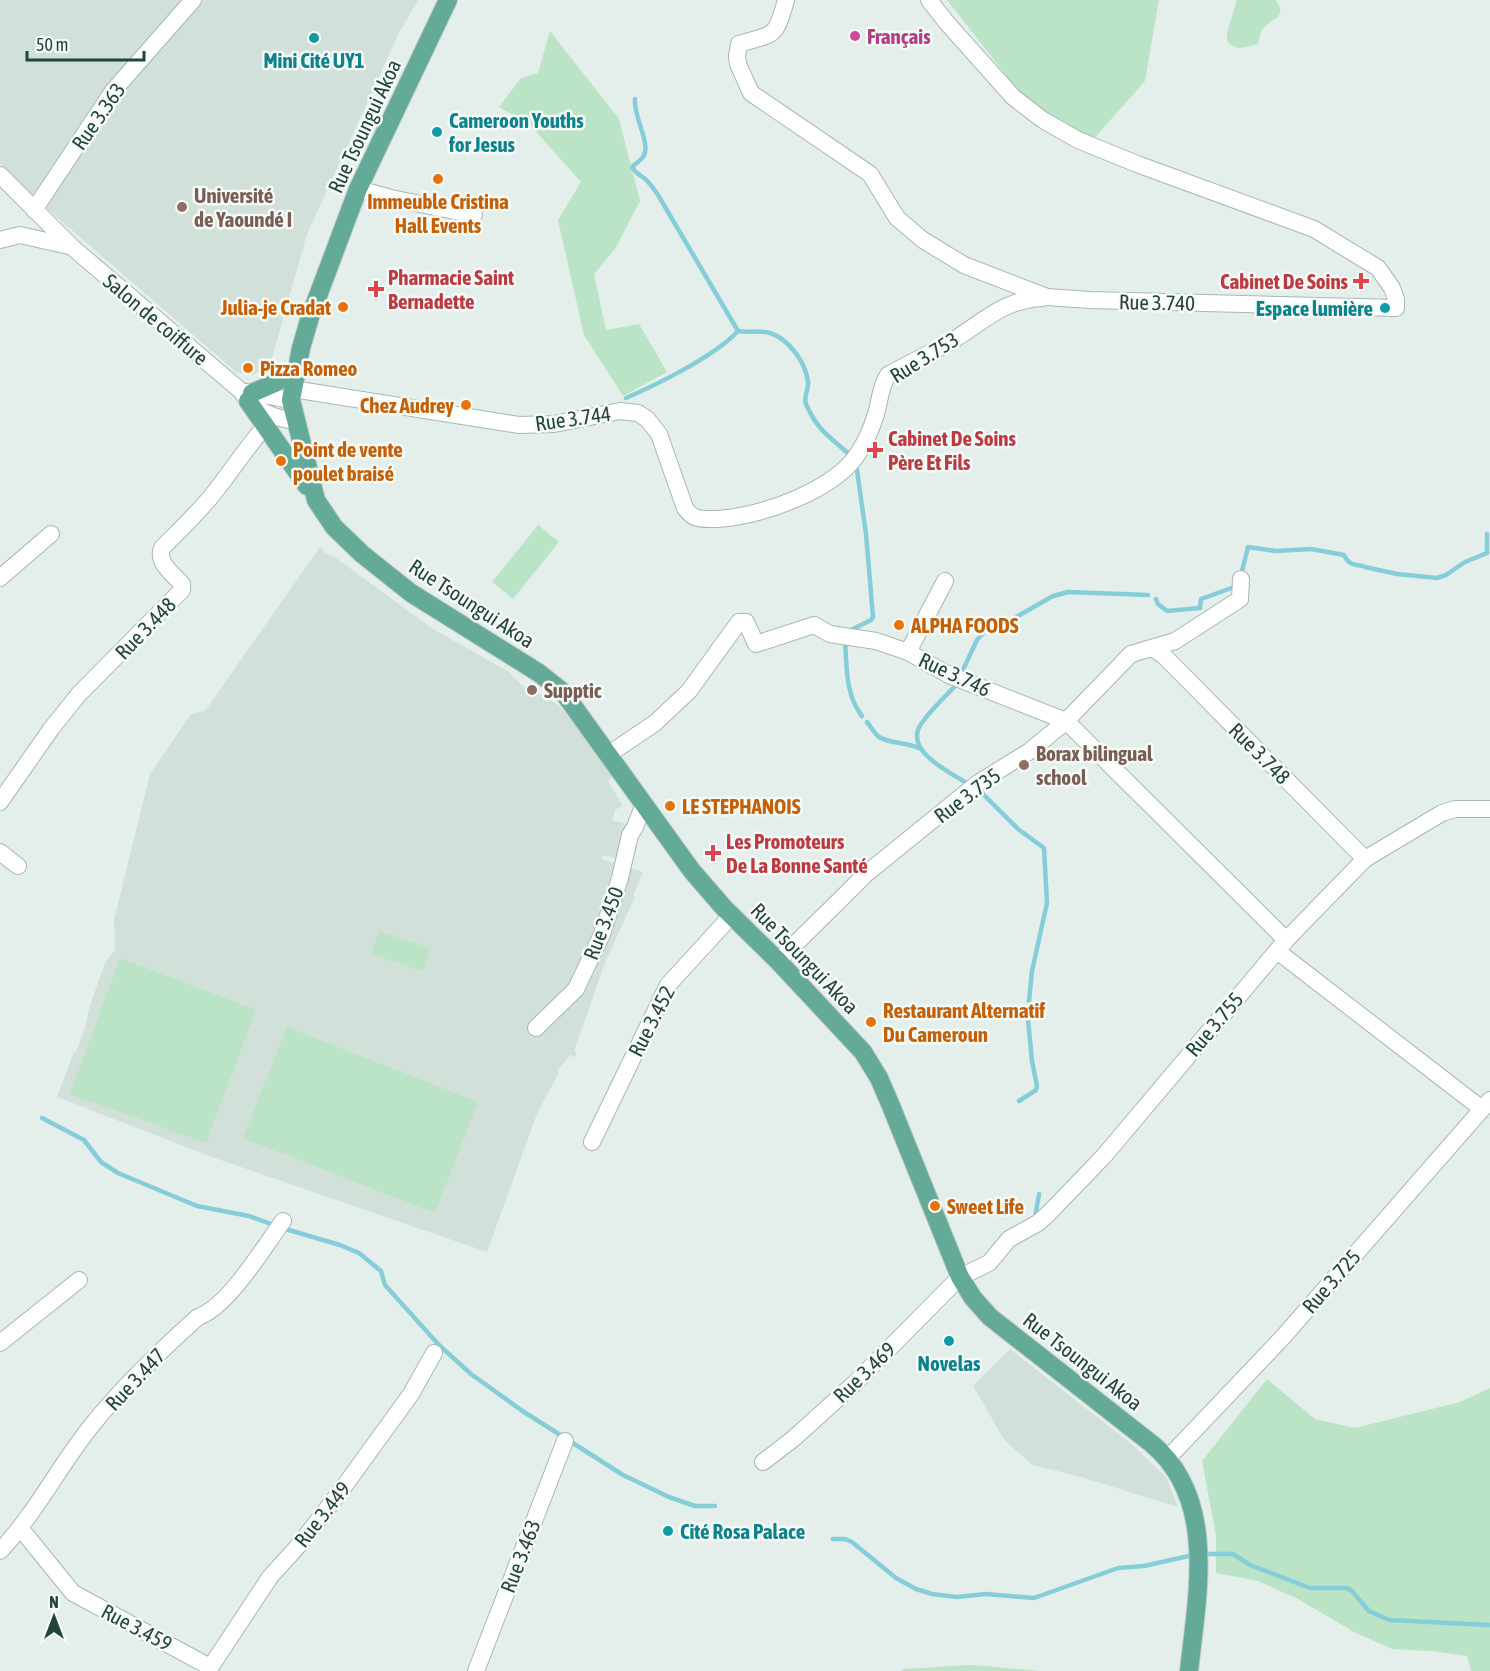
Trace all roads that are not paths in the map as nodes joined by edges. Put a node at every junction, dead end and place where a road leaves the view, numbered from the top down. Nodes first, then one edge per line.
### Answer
1 (193, 0) edge
2 (448, 0) edge
3 (786, 0) edge
4 (929, 0) edge
5 (0, 175) edge
6 (358, 189) junction
7 (34, 210) junction
8 (474, 214) dead end
9 (0, 240) edge
10 (72, 247) junction
11 (1047, 297) junction
12 (297, 370) junction
13 (292, 394) junction
14 (247, 395) junction
15 (296, 421) junction
16 (266, 425) junction
17 (854, 459) joint
18 (316, 500) junction
19 (51, 534) dead end
20 (0, 578) edge
21 (1241, 579) dead end
22 (945, 581) dead end
23 (1153, 649) junction
24 (908, 652) junction
25 (1066, 721) junction
26 (609, 754) junction
27 (0, 802) edge
28 (644, 804) junction
29 (1490, 809) edge
30 (0, 852) edge
31 (1365, 859) junction
32 (18, 866) dead end
33 (732, 915) junction
34 (1282, 946) junction
35 (778, 961) junction
36 (536, 1028) dead end
37 (1486, 1105) edge
38 (592, 1142) dead end
39 (283, 1221) dead end
40 (960, 1277) junction
41 (79, 1280) dead end
42 (0, 1343) edge
43 (434, 1353) dead end
44 (565, 1441) dead end
45 (1168, 1458) junction
46 (763, 1462) dead end
47 (21, 1529) junction
48 (0, 1551) edge
49 (209, 1669) edge
50 (476, 1671) edge
51 (1189, 1671) edge

1 - 7 street, Rue 3.363
2 - 6 main road, Rue Tsoungui Akoa
3 - 11 street, Rue 3.740
4 - 11 street, Rue 3.740
5 - 7 street, Salon de coiffure
6 - 8 street
6 - 12 main road, Rue Tsoungui Akoa
7 - 10 street, Salon de coiffure
9 - 10 street
10 - 14 street, Salon de coiffure
11 - 17 street, Rue 3.753
12 - 13 main road, Rue Tsoungui Akoa
12 - 14 main road
13 - 14 street
13 - 15 main road, Rue Tsoungui Akoa
13 - 17 street, Rue 3.744
14 - 15 street, Salon de coiffure
14 - 16 main road
15 - 18 main road, Rue Tsoungui Akoa
16 - 18 main road
16 - 27 street, Rue 3.448
18 - 26 main road, Rue Tsoungui Akoa
19 - 20 street
21 - 23 street, Rue 3.735
22 - 24 street
23 - 25 street, Rue 3.735
23 - 31 street, Rue 3.748
24 - 25 street, Rue 3.746
24 - 26 street, Rue 3.746
25 - 34 street, Rue 3.746
25 - 35 street, Rue 3.735
26 - 28 main road, Rue Tsoungui Akoa
28 - 33 main road, Rue Tsoungui Akoa
28 - 36 street, Rue 3.450
29 - 31 street, Rue 3.755
30 - 32 street
31 - 34 street, Rue 3.755
33 - 35 main road, Rue Tsoungui Akoa
33 - 38 street, Rue 3.452
34 - 37 street, Rue 3.746
34 - 40 street, Rue 3.755
35 - 40 main road, Rue Tsoungui Akoa
37 - 45 street, Rue 3.725
39 - 47 street, Rue 3.447
40 - 45 main road, Rue Tsoungui Akoa
40 - 46 street, Rue 3.469
41 - 42 street
43 - 49 street, Rue 3.449
44 - 50 street, Rue 3.463
45 - 51 main road, Rue Tsoungui Akoa
47 - 48 street, Rue 3.447
47 - 49 street, Rue 3.459

